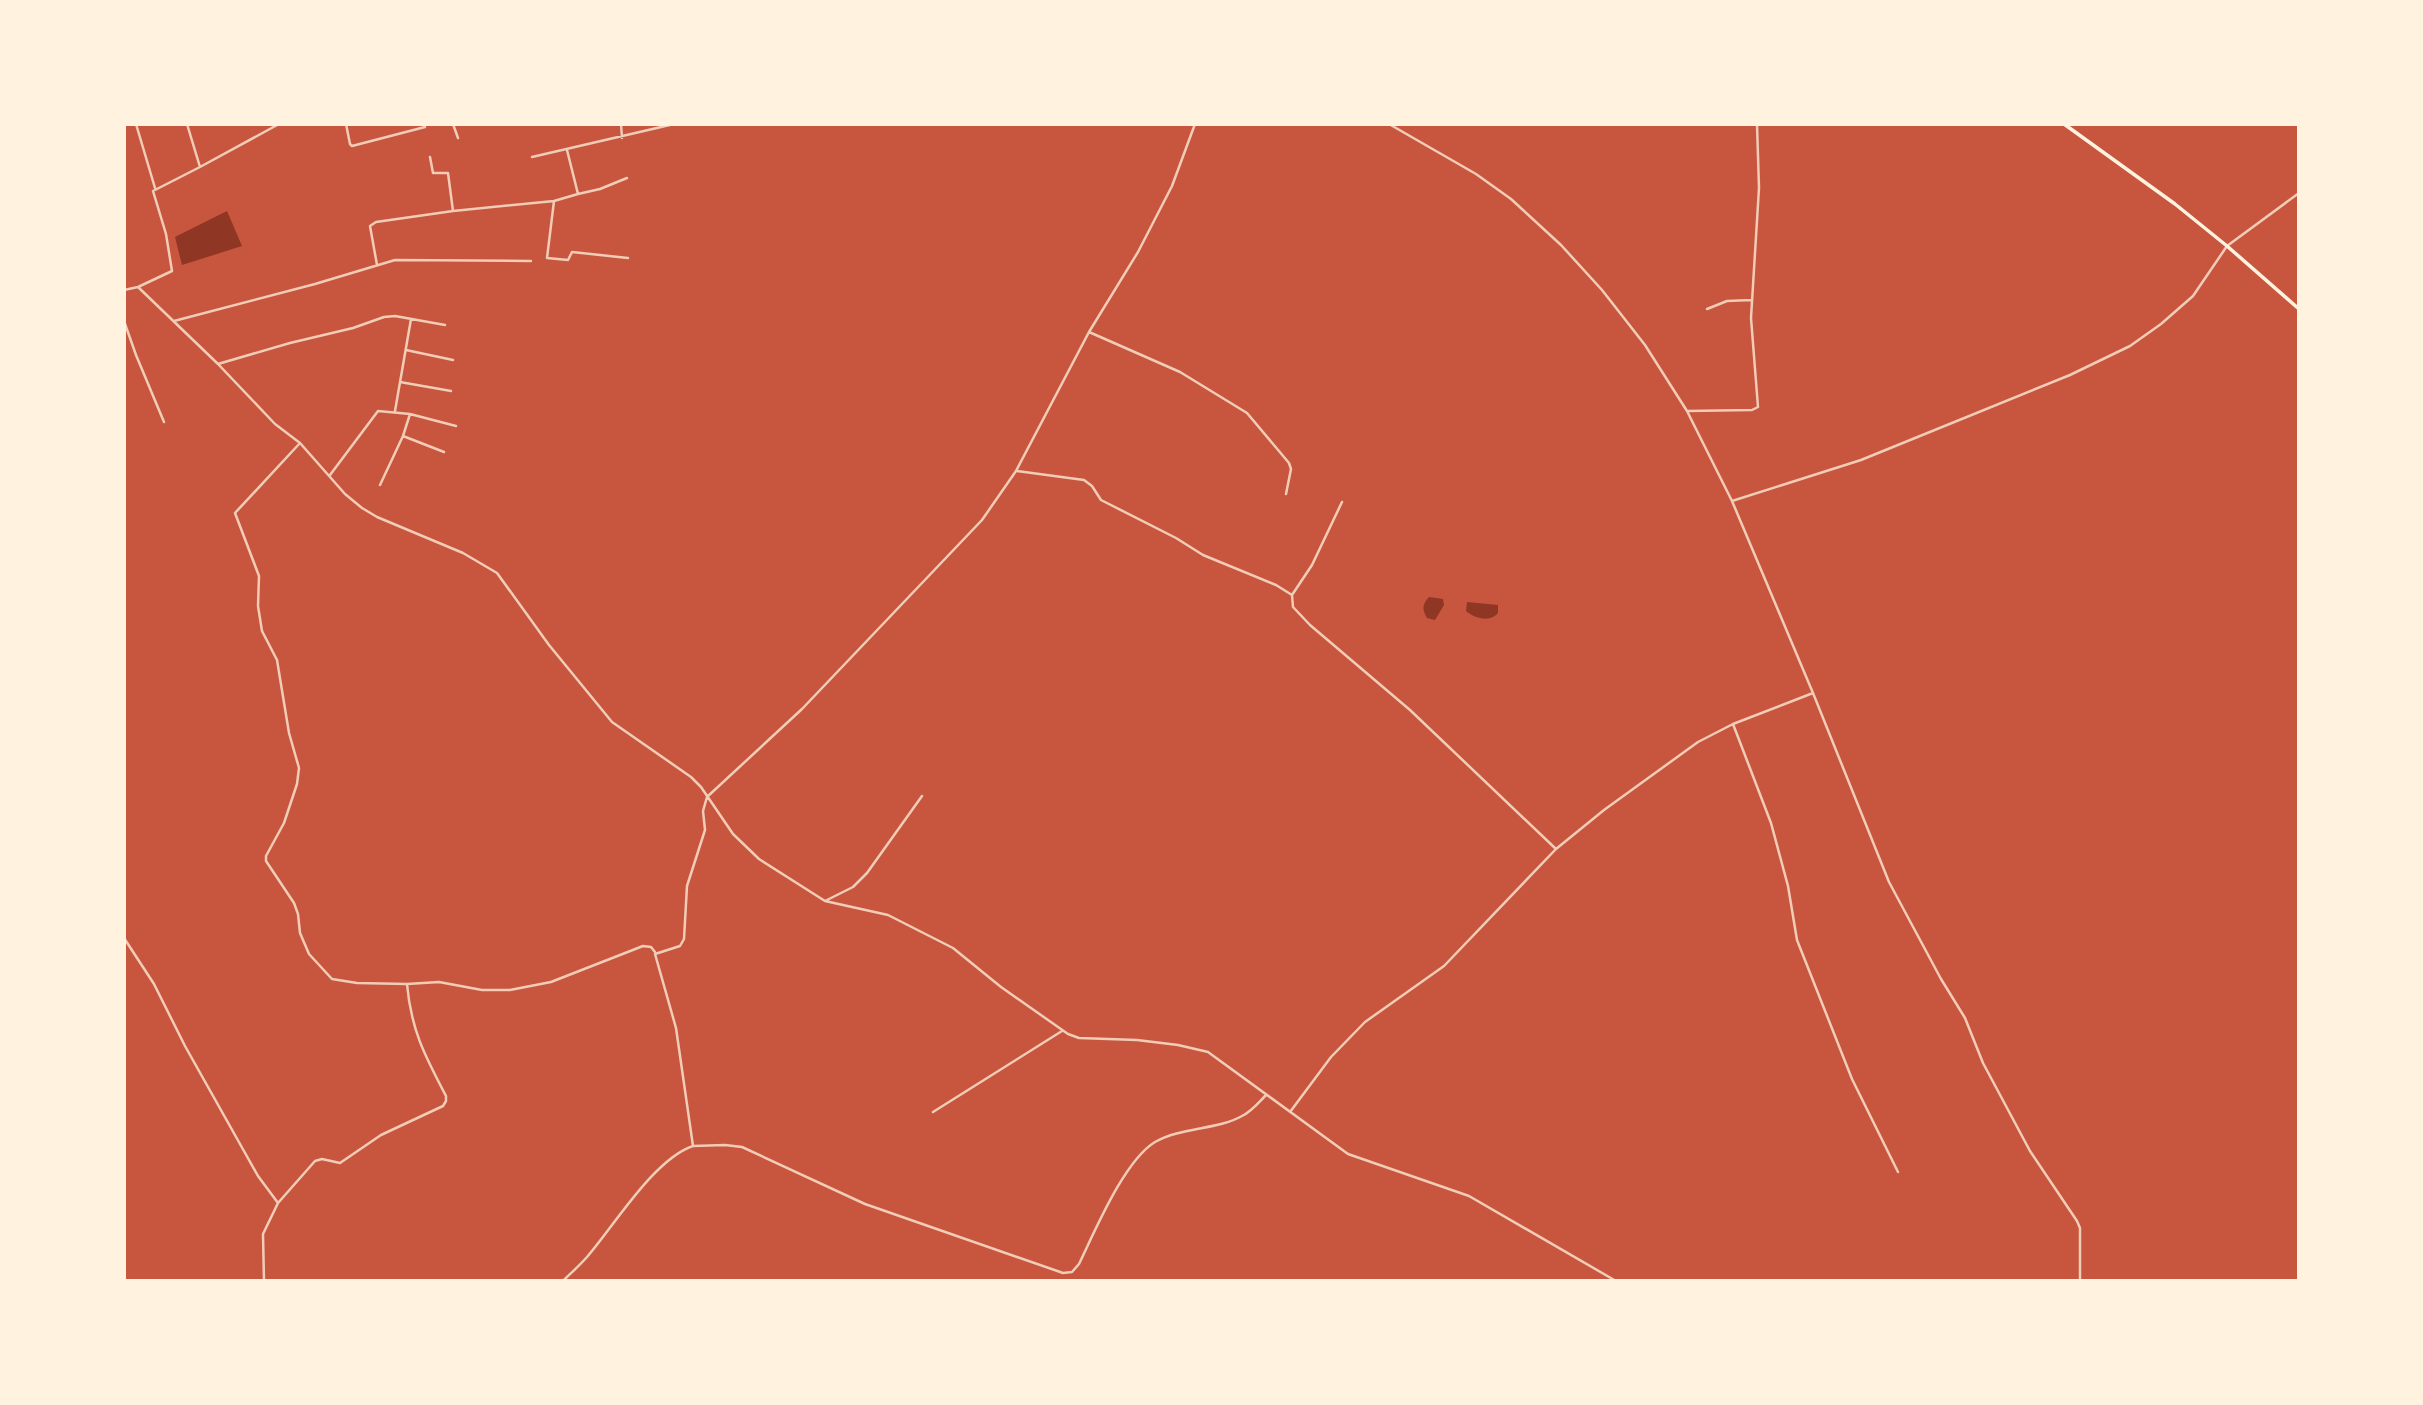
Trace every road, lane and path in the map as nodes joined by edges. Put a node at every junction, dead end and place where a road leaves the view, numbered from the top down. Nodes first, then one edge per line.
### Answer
1 (136, 124) edge
2 (187, 124) edge
3 (279, 124) edge
4 (346, 124) edge
5 (414, 124) edge
6 (453, 124) edge
7 (621, 124) edge
8 (674, 124) edge
9 (1195, 124) edge
10 (1389, 124) edge
11 (1757, 124) edge
12 (2064, 124) edge
13 (425, 127) dead end
14 (415, 130) junction
15 (458, 138) dead end
16 (622, 138) junction
17 (567, 150) junction
18 (430, 157) dead end
19 (532, 157) dead end
20 (200, 167) junction
21 (627, 178) dead end
22 (155, 188) junction
23 (2299, 193) edge
24 (578, 194) junction
25 (554, 201) junction
26 (453, 211) junction
27 (2227, 246) junction
28 (628, 258) dead end
29 (531, 261) dead end
30 (377, 265) junction
31 (138, 287) junction
32 (124, 290) edge
33 (1751, 300) junction
34 (1707, 309) dead end
35 (2299, 309) edge
36 (411, 319) junction
37 (124, 321) edge
38 (174, 321) junction
39 (445, 325) dead end
40 (1089, 332) junction
41 (406, 350) junction
42 (453, 360) dead end
43 (218, 364) junction
44 (400, 382) junction
45 (451, 391) dead end
46 (395, 411) junction
47 (1687, 411) junction
48 (410, 414) junction
49 (164, 422) dead end
50 (456, 426) dead end
51 (403, 436) junction
52 (300, 443) junction
53 (444, 452) dead end
54 (1016, 471) junction
55 (330, 475) junction
56 (380, 485) dead end
57 (1286, 495) dead end
58 (1342, 502) dead end
59 (1732, 502) junction
60 (1292, 595) junction
61 (1813, 693) junction
62 (1733, 724) junction
63 (922, 796) dead end
64 (707, 797) junction
65 (1556, 849) junction
66 (825, 901) junction
67 (124, 937) edge
68 (655, 954) junction
69 (407, 984) junction
70 (1062, 1031) junction
71 (1267, 1095) junction
72 (933, 1112) dead end
73 (1290, 1112) junction
74 (693, 1146) junction
75 (1898, 1172) dead end
76 (278, 1203) junction
77 (264, 1281) edge
78 (563, 1281) edge
79 (1616, 1281) edge
80 (2080, 1281) edge

1 - 22 street
2 - 20 street
3 - 20 street
4 - 14 street
5 - 14 street
6 - 15 street
7 - 16 street
8 - 16 street
9 - 40 street
10 - 47 street
11 - 33 street
12 - 27 main road
13 - 14 street
16 - 17 street
17 - 19 street
17 - 24 street
18 - 26 street
20 - 22 street
21 - 24 street
22 - 31 street
23 - 27 street
24 - 25 street
25 - 26 street
25 - 28 street
26 - 30 street
27 - 35 main road
27 - 59 street
29 - 30 street
30 - 38 street
31 - 32 street
31 - 38 street
33 - 34 street
33 - 47 street
36 - 39 street
36 - 41 street
36 - 43 street
37 - 49 street
38 - 43 street
40 - 54 street
40 - 57 street
41 - 42 street
41 - 44 street
43 - 52 street
44 - 45 street
44 - 46 street
46 - 48 street
46 - 55 street
47 - 59 street
48 - 50 street
48 - 51 street
51 - 53 street
51 - 56 street
52 - 55 street
52 - 69 street
54 - 60 street
54 - 64 street
55 - 64 street
58 - 60 street
59 - 61 street
60 - 65 street
61 - 62 street
61 - 80 street
62 - 65 street
62 - 75 street
63 - 66 street
64 - 66 street
64 - 68 street
65 - 73 street
66 - 70 street
67 - 76 street
68 - 69 street
68 - 74 street
69 - 76 street
70 - 71 street
70 - 72 street
71 - 73 street
71 - 74 street
73 - 79 street
74 - 78 street
76 - 77 street

